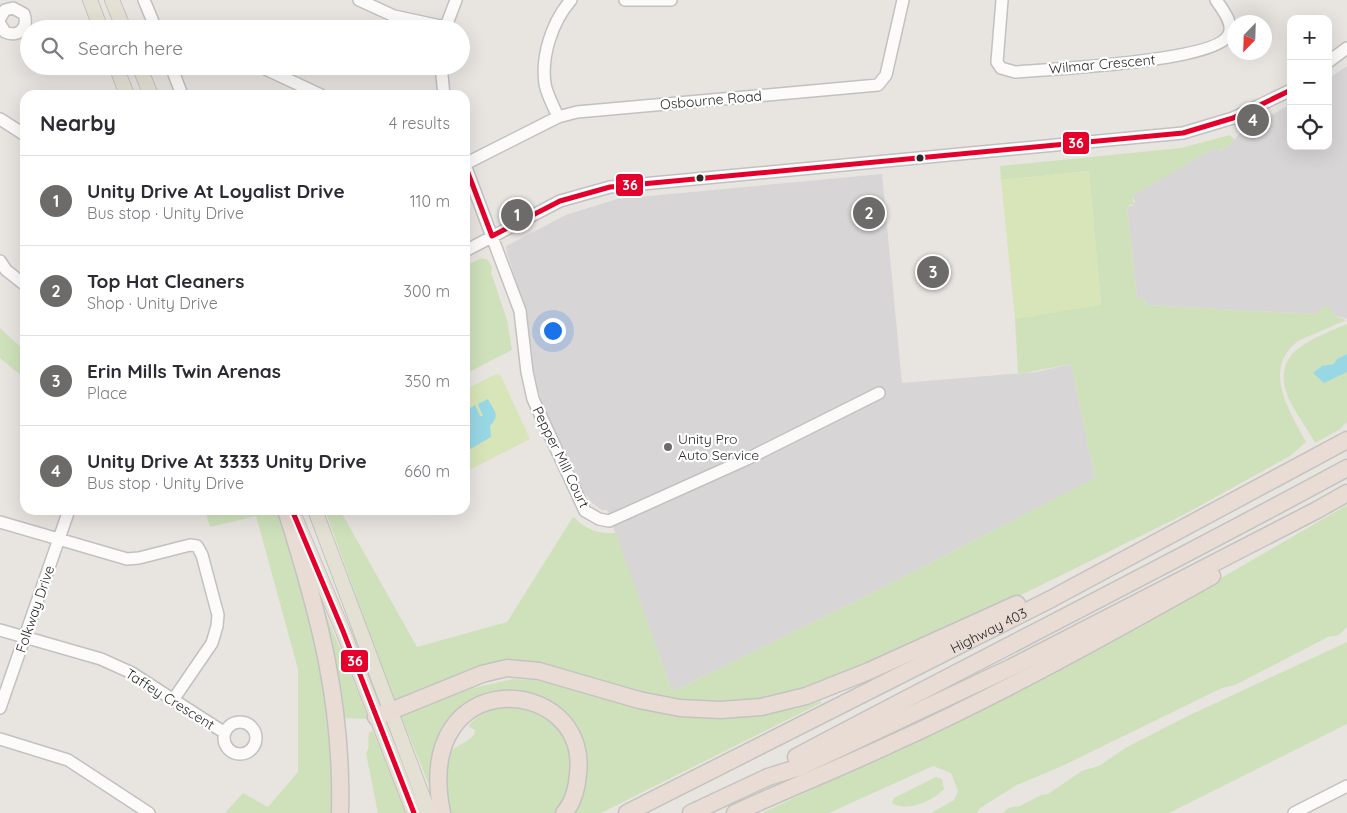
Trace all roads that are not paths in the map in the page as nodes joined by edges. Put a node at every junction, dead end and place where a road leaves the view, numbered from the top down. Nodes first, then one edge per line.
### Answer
1 (90, 0) edge
2 (112, 0) edge
3 (144, 0) edge
4 (359, 0) edge
5 (456, 0) edge
6 (571, 0) edge
7 (626, 0) edge
8 (670, 0) edge
9 (903, 0) edge
10 (1002, 0) edge
11 (1216, 0) edge
12 (98, 20) edge
13 (120, 20) edge
14 (152, 20) edge
15 (411, 20) edge
16 (448, 20) edge
17 (1347, 48) edge
18 (1331, 60) edge
19 (119, 75) edge
20 (143, 75) edge
21 (175, 75) edge
22 (278, 75) edge
23 (442, 75) edge
24 (125, 90) edge
25 (149, 90) edge
26 (180, 90) edge
27 (310, 90) edge
28 (443, 90) edge
29 (1287, 92) edge
30 (558, 117) junction
31 (0, 119) edge
32 (20, 132) edge
33 (470, 161) edge
34 (470, 177) edge
35 (492, 236) junction
36 (470, 248) edge
37 (0, 261) edge
38 (20, 281) edge
39 (879, 393) dead end
40 (1347, 440) edge
41 (1347, 468) edge
42 (1347, 493) edge
43 (1317, 510) junction
44 (67, 515) edge
45 (287, 515) edge
46 (294, 515) edge
47 (317, 515) edge
48 (0, 522) edge
49 (59, 539) junction
50 (1051, 599) junction
51 (0, 630) edge
52 (25, 637) junction
53 (173, 700) junction
54 (0, 708) edge
55 (382, 714) junction
56 (225, 733) dead end
57 (0, 739) edge
58 (768, 777) junction
59 (1347, 786) edge
60 (774, 795) junction
61 (149, 813) edge
62 (340, 813) edge
63 (414, 813) edge
64 (429, 813) edge
65 (442, 813) edge
66 (564, 813) edge
67 (627, 813) edge
68 (692, 813) edge
69 (736, 813) edge
70 (747, 813) edge
71 (1296, 813) edge

1 - 12 main road
2 - 13 main road
3 - 14 street
4 - 15 street
5 - 16 street
6 - 30 street
7 - 8 street
9 - 30 street, Osbourne Road
10 - 11 street, Wilmar Crescent
17 - 18 street
19 - 24 main road
20 - 25 main road
21 - 26 street
22 - 27 street
23 - 28 street
29 - 35 street
30 - 33 street, Osbourne Road
31 - 32 street
34 - 35 street, Pepper Mill Court
35 - 36 street
35 - 39 street, Pepper Mill Court
37 - 38 street
40 - 50 highway, Highway 403
41 - 58 highway
42 - 43 highway
43 - 58 highway
43 - 60 highway
44 - 49 street, Folkway Drive
45 - 62 highway
46 - 55 main road
47 - 55 main road
48 - 49 street
49 - 52 street, Folkway Drive
49 - 53 street
50 - 55 highway
50 - 67 highway, Highway 403
51 - 52 street, Taffey Crescent
52 - 53 street, Taffey Crescent
52 - 54 street, Folkway Drive
53 - 56 street, Taffey Crescent
55 - 63 main road
55 - 64 main road
57 - 61 street
58 - 68 highway
59 - 71 street
60 - 69 highway
60 - 70 highway
65 - 66 highway

